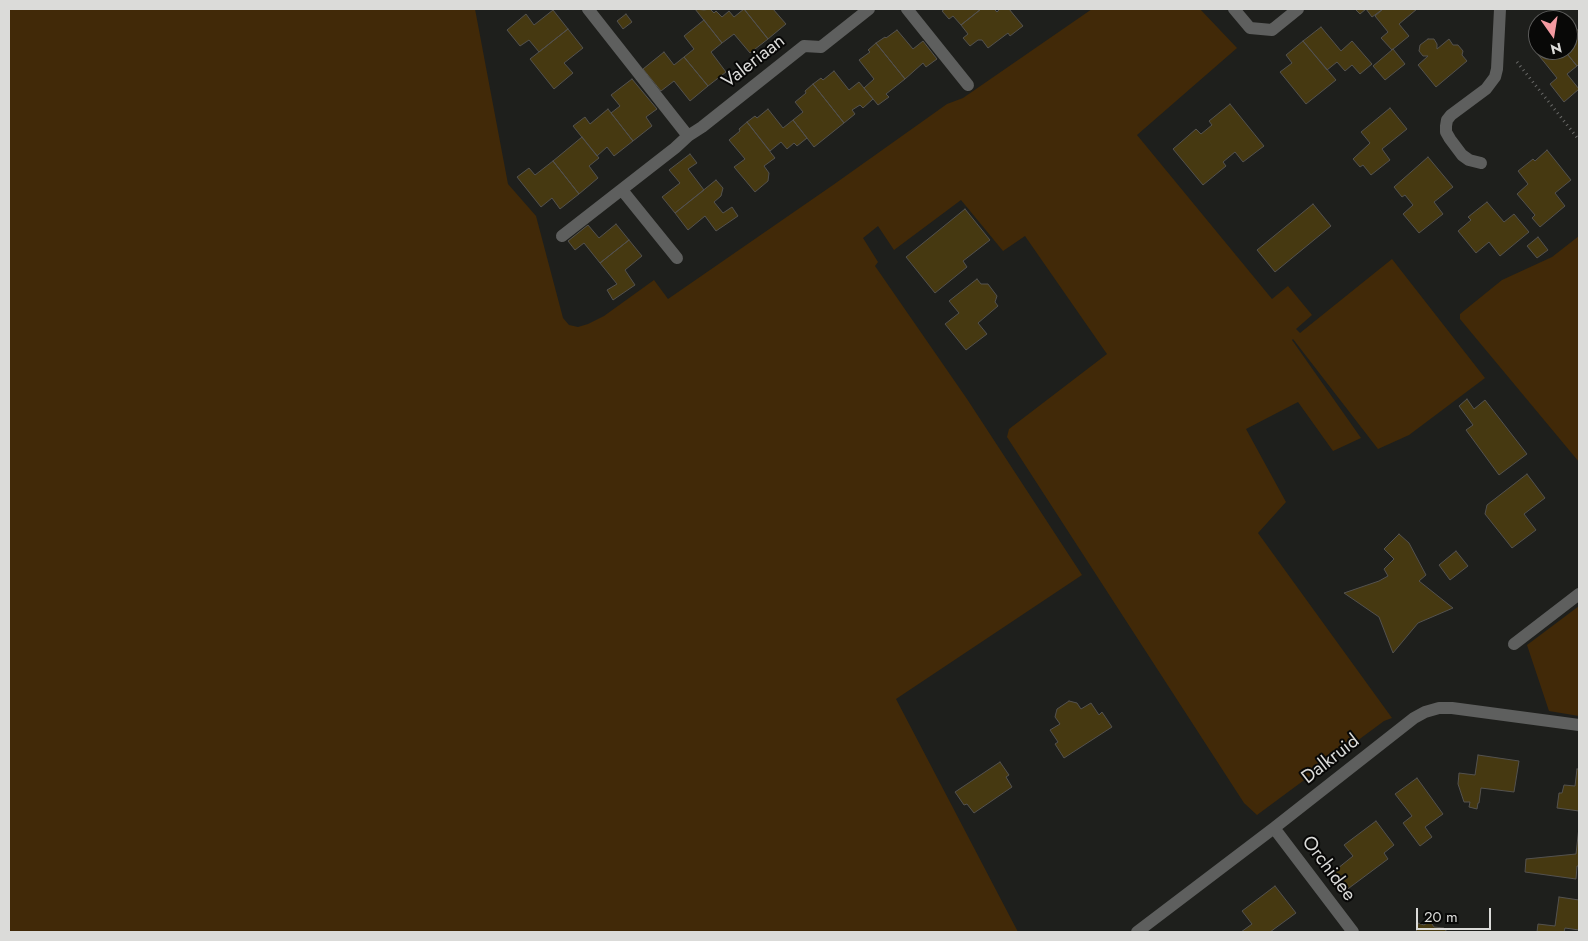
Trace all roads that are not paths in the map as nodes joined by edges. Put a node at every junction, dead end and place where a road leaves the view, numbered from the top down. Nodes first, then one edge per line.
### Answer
1 (588, 9) edge
2 (870, 9) edge
3 (907, 9) edge
4 (1234, 9) edge
5 (1298, 9) edge
6 (1500, 9) edge
7 (968, 85) dead end
8 (688, 136) junction
9 (1481, 164) dead end
10 (622, 190) junction
11 (562, 236) dead end
12 (677, 258) dead end
13 (1579, 594) edge
14 (1514, 644) dead end
15 (1579, 725) edge
16 (1274, 828) junction
17 (1137, 932) edge
18 (1353, 932) edge

1 - 8 street
2 - 8 street, Valeriaan
3 - 7 street
4 - 5 street
6 - 9 street
8 - 10 street, Valeriaan
10 - 11 street, Valeriaan
10 - 12 street
13 - 14 street
15 - 16 street, Dalkruid
16 - 17 street, Dalkruid
16 - 18 street, Orchidee

